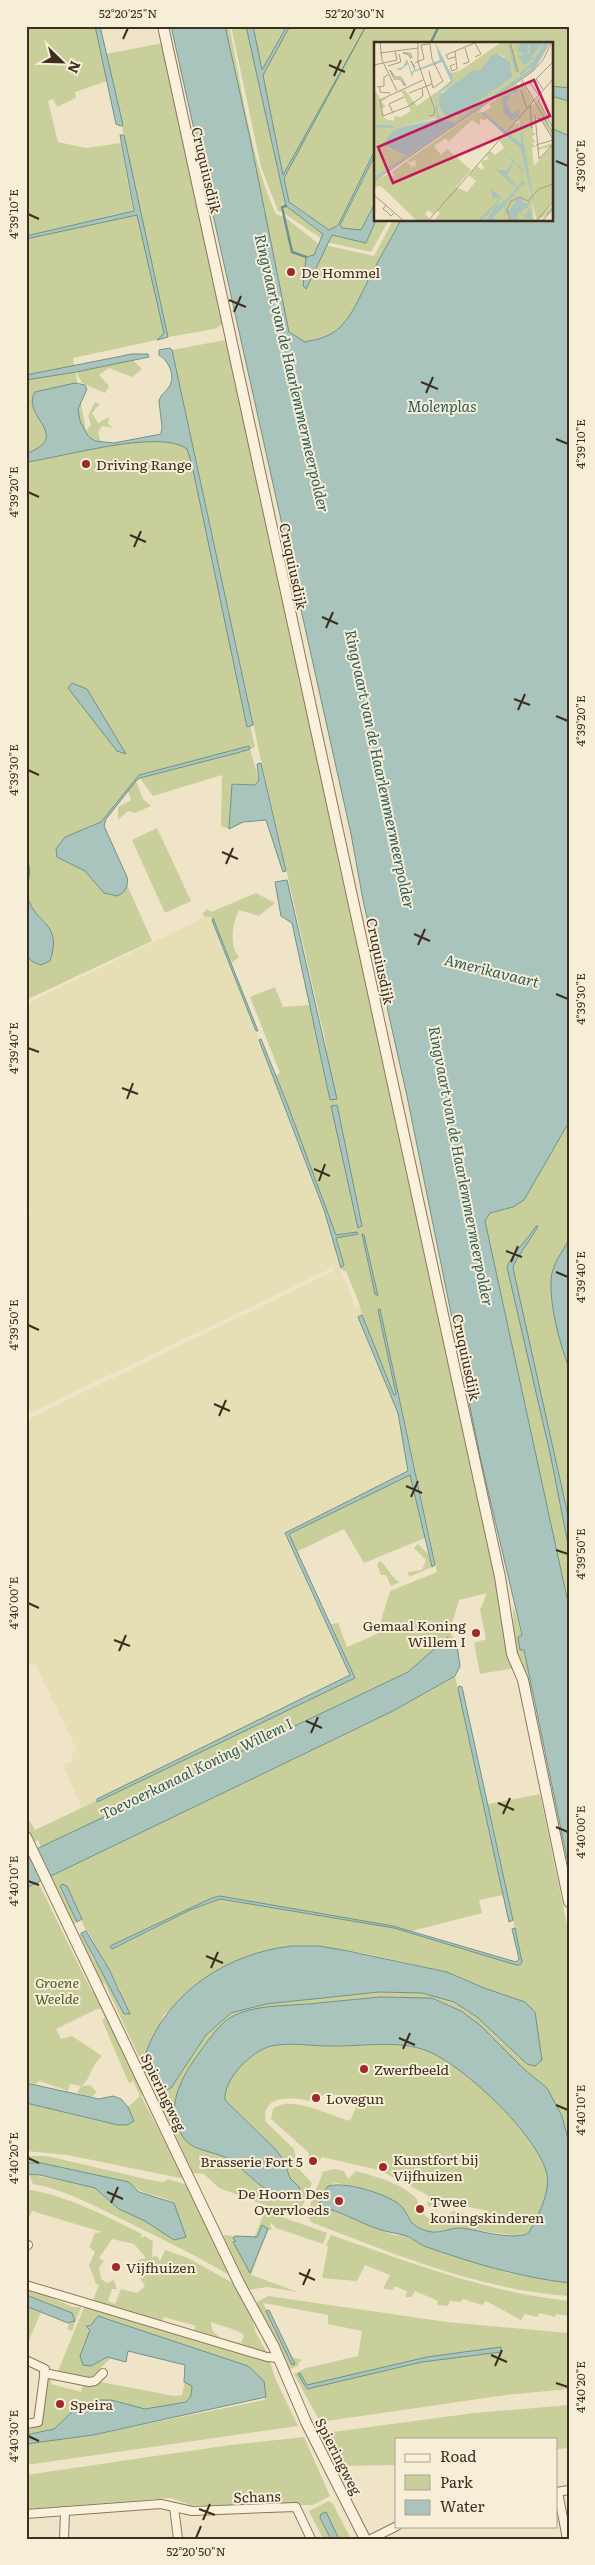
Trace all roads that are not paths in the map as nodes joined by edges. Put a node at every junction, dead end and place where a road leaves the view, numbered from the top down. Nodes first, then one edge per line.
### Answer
1 (163, 26) edge
2 (28, 1841) edge
3 (569, 1902) edge
4 (26, 2285) edge
5 (279, 2358) junction
6 (26, 2360) edge
7 (44, 2372) junction
8 (103, 2373) dead end
9 (26, 2424) edge
10 (558, 2496) edge
11 (174, 2507) junction
12 (65, 2511) junction
13 (26, 2514) edge
14 (395, 2527) edge
15 (64, 2539) edge
16 (178, 2539) edge
17 (311, 2539) edge
18 (365, 2539) edge
19 (371, 2539) edge
20 (568, 2539) edge

1 - 3 street, Cruquiusdijk
2 - 5 street, Spieringweg
4 - 5 street
5 - 18 street, Spieringweg
6 - 7 street
7 - 8 street
7 - 9 street
10 - 20 street
11 - 12 street, Schans
11 - 16 street
11 - 17 street, Schans
12 - 13 street, Schans
12 - 15 street
14 - 19 street

